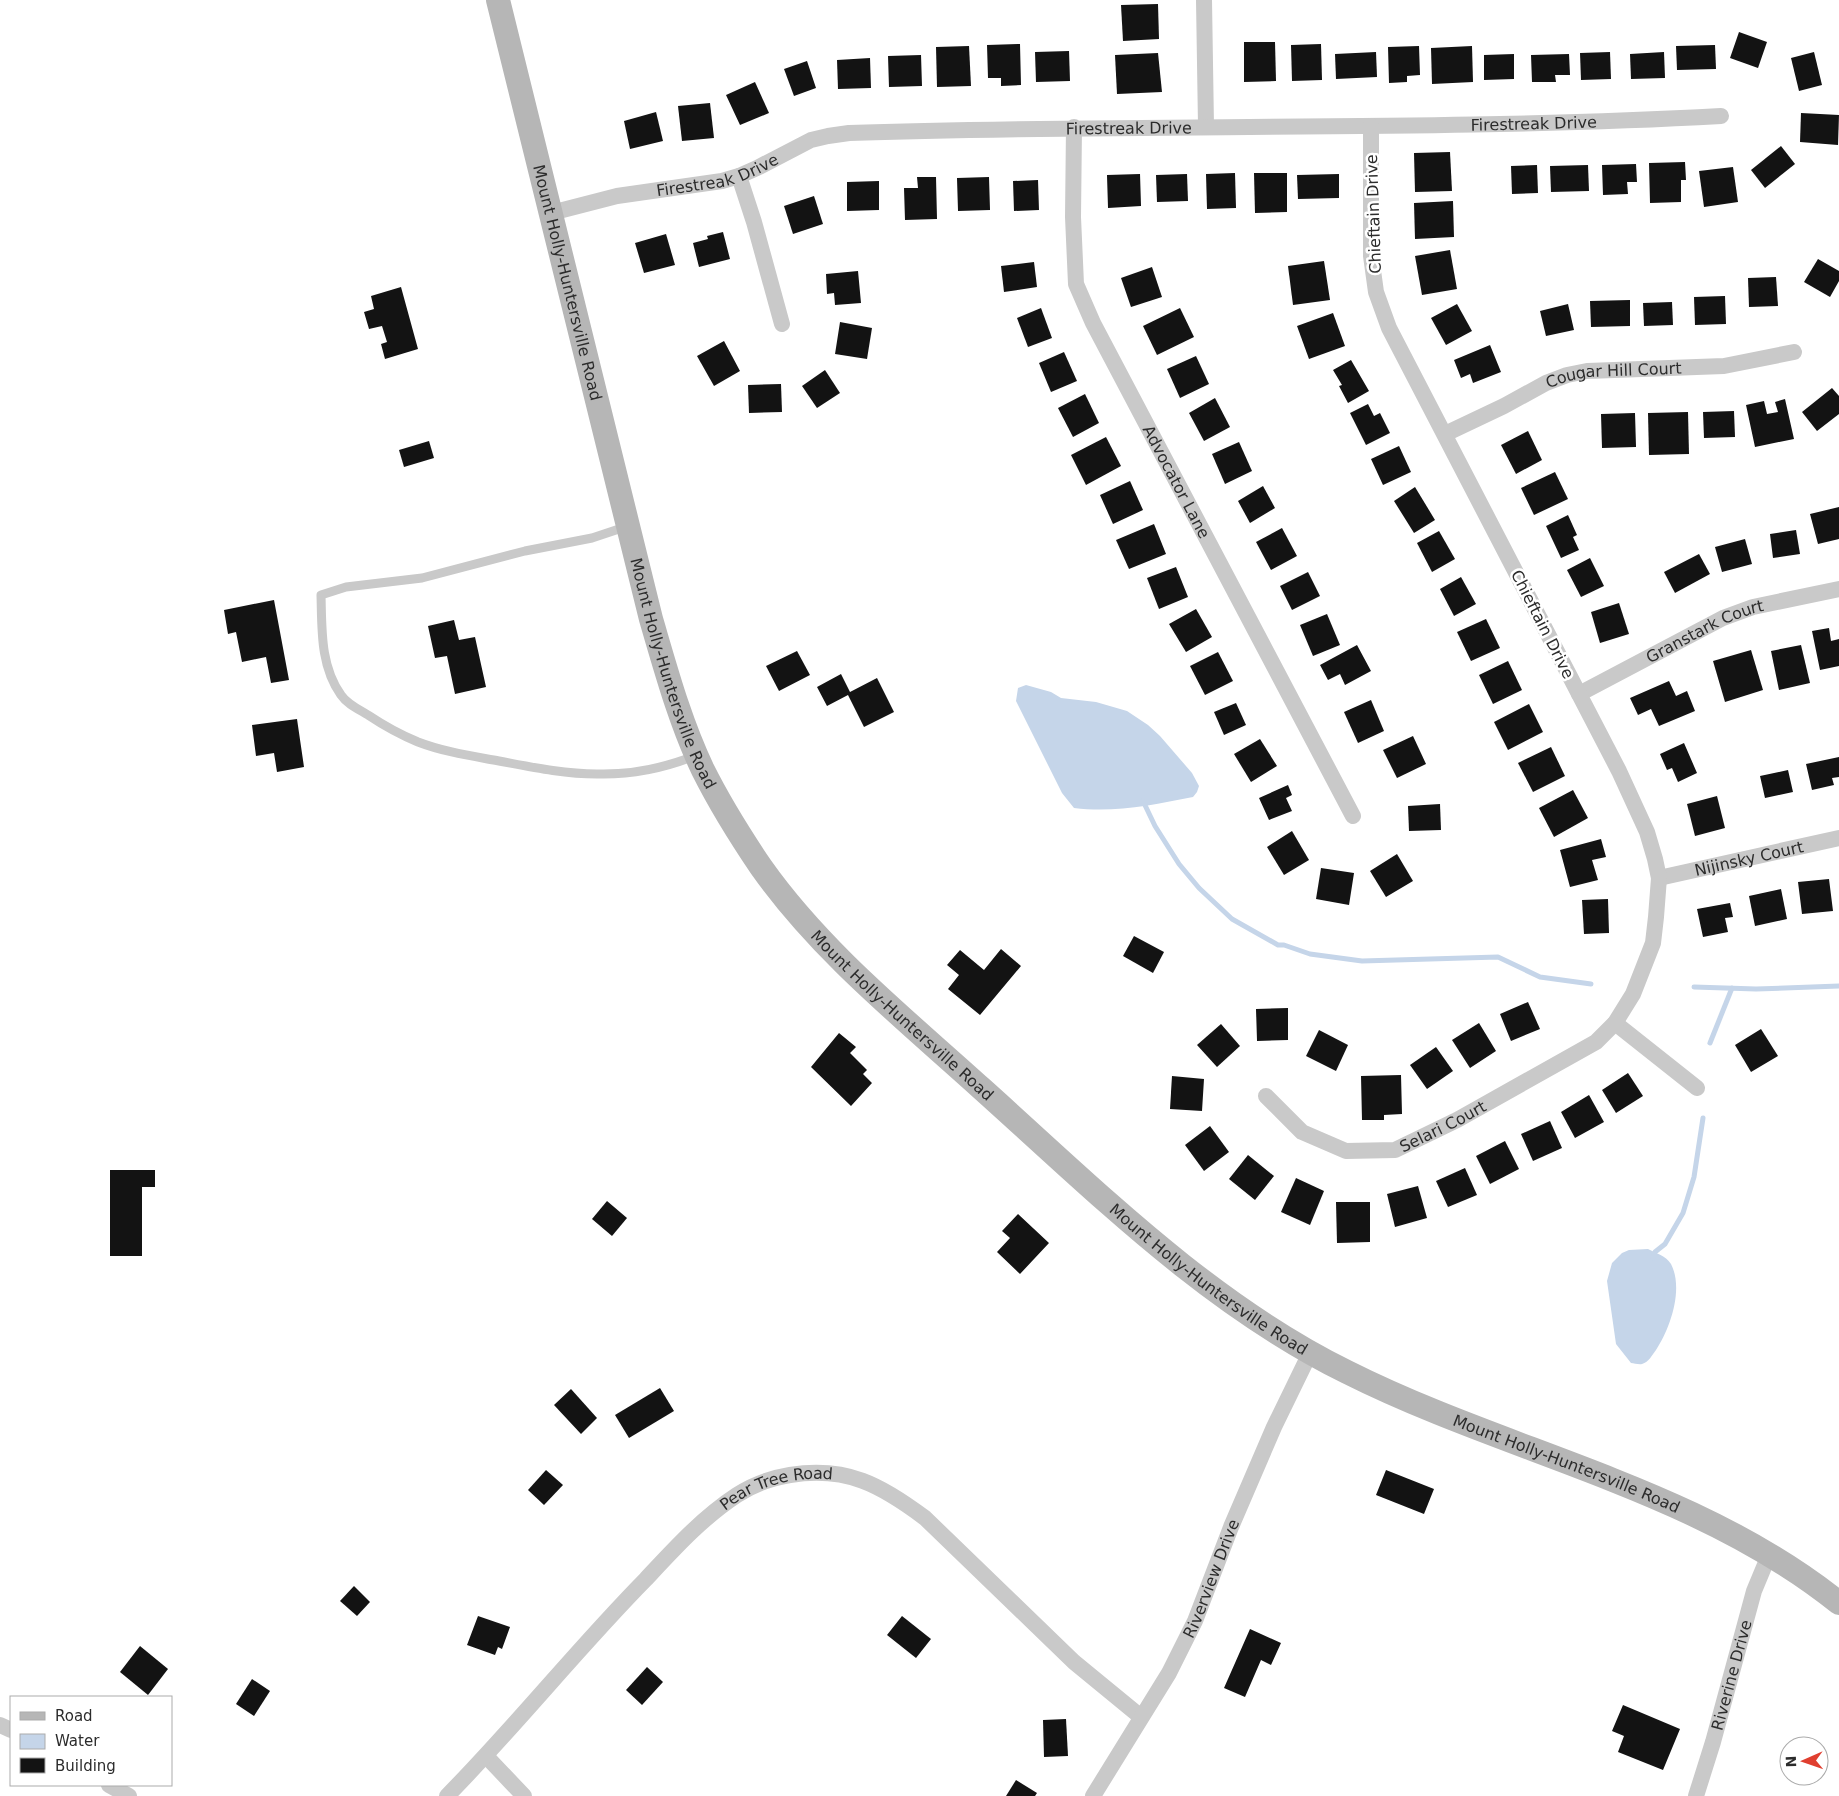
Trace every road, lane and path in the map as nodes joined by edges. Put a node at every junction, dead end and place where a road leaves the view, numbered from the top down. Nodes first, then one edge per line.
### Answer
1 (498, 0) edge
2 (1204, 0) edge
3 (1721, 116) dead end
4 (1206, 126) junction
5 (1371, 126) junction
6 (1074, 127) junction
7 (739, 176) junction
8 (551, 213) junction
9 (782, 324) dead end
10 (1794, 352) dead end
11 (1445, 434) junction
12 (628, 526) junction
13 (1839, 589) edge
14 (1579, 694) junction
15 (697, 755) junction
16 (1353, 816) dead end
17 (1839, 838) edge
18 (1659, 878) junction
19 (1616, 1023) junction
20 (1697, 1088) dead end
21 (1266, 1096) dead end
22 (1310, 1353) junction
23 (1770, 1555) junction
24 (1839, 1603) edge
25 (1141, 1717) junction
26 (486, 1756) junction
27 (111, 1786) edge
28 (129, 1796) edge
29 (447, 1796) edge
30 (524, 1796) edge
31 (1093, 1796) edge
32 (1696, 1796) edge

1 - 8 main road, Mount Holly-Huntersville Road
2 - 4 street
3 - 5 street, Firestreak Drive
4 - 5 street, Firestreak Drive
4 - 6 street, Firestreak Drive
5 - 11 street, Chieftain Drive
6 - 7 street, Firestreak Drive
6 - 16 street, Advocator Lane
7 - 8 street, Firestreak Drive
7 - 9 street
8 - 12 main road, Mount Holly-Huntersville Road
10 - 11 street, Cougar Hill Court
11 - 14 street, Chieftain Drive
12 - 15 main road, Mount Holly-Huntersville Road
12 - 15 lane
13 - 14 street, Granstark Court
14 - 18 street, Chieftain Drive
15 - 22 main road, Mount Holly-Huntersville Road
17 - 18 street, Nijinsky Court
18 - 19 street, Chieftain Drive
19 - 20 street
19 - 21 street, Selari Court
22 - 23 main road, Mount Holly-Huntersville Road
22 - 25 street, Riverview Drive
23 - 24 main road, Mount Holly-Huntersville Road
23 - 32 street, Riverine Drive
25 - 26 street, Pear Tree Road
25 - 31 street, Riverview Drive
26 - 29 street, Pear Tree Road
26 - 30 street
27 - 28 street

